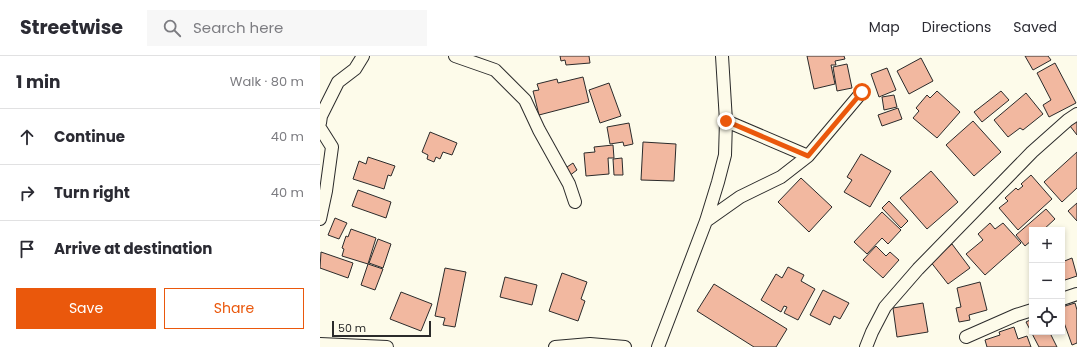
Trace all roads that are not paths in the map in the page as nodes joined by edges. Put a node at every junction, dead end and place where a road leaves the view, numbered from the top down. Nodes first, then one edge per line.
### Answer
1 (363, 56) edge
2 (455, 56) edge
3 (722, 56) edge
4 (862, 92) dead end
5 (1077, 114) edge
6 (726, 121) junction
7 (320, 123) edge
8 (320, 128) edge
9 (808, 156) junction
10 (575, 202) dead end
11 (320, 219) edge
12 (706, 221) junction
13 (1077, 294) edge
14 (1064, 299) edge
15 (1029, 311) edge
16 (966, 337) dead end
17 (320, 344) edge
18 (386, 347) edge
19 (555, 347) edge
20 (625, 347) edge
21 (658, 347) edge
22 (866, 347) edge

1 - 7 street
2 - 10 street
3 - 6 street
4 - 9 street
5 - 22 street
6 - 9 street
6 - 12 street
8 - 11 street
9 - 12 street
12 - 21 street
13 - 14 street
15 - 16 street
17 - 18 street
19 - 20 street

